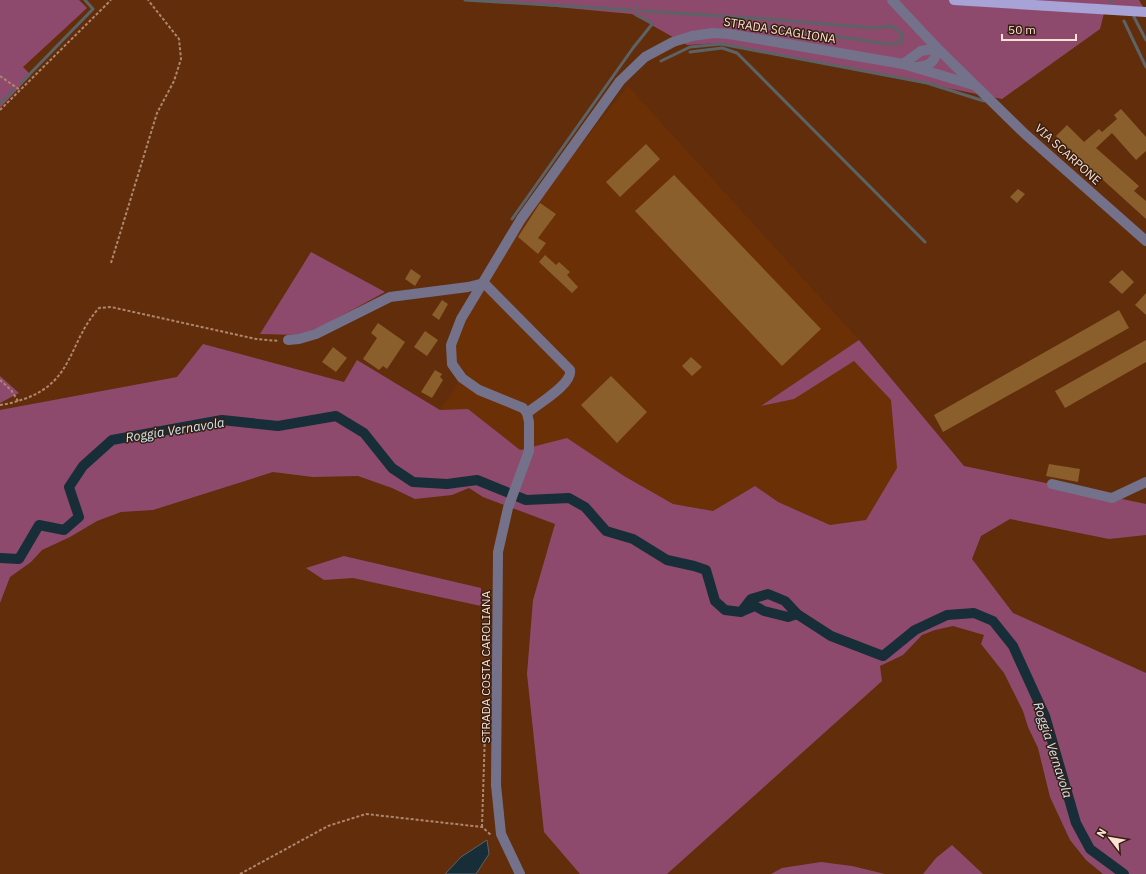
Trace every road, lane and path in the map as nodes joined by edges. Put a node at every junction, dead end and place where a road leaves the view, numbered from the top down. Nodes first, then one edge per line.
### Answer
1 (111, 0) edge
2 (148, 0) edge
3 (892, 0) edge
4 (954, 0) edge
5 (1146, 12) edge
6 (922, 31) junction
7 (937, 48) junction
8 (921, 51) junction
9 (903, 64) junction
10 (916, 68) junction
11 (0, 76) edge
12 (974, 85) junction
13 (20, 90) junction
14 (0, 110) edge
15 (1146, 241) edge
16 (111, 263) dead end
17 (484, 283) junction
18 (288, 340) joint
19 (0, 380) edge
20 (18, 401) junction
21 (0, 405) edge
22 (527, 413) junction
23 (1146, 482) edge
24 (1052, 484) dead end
25 (494, 841) dead end
26 (240, 874) edge
27 (520, 874) edge

1 - 13 path
2 - 16 path
3 - 6 street, VIA SCARPONE
4 - 5 main road
6 - 7 street, VIA SCARPONE
6 - 8 street
7 - 8 street
7 - 10 street
7 - 12 street, VIA SCARPONE
8 - 9 street
9 - 10 street, STRADA SCAGLIONA
9 - 17 street, STRADA SCAGLIONA
10 - 12 street, STRADA SCAGLIONA
11 - 13 path
12 - 15 street, VIA SCARPONE
13 - 14 path
17 - 18 street
17 - 22 street, STRADA SCAGLIONA
17 - 22 street
18 - 20 path
19 - 20 path
20 - 21 path
22 - 27 street, STRADA COSTA CAROLIANA
23 - 24 street
25 - 26 path

